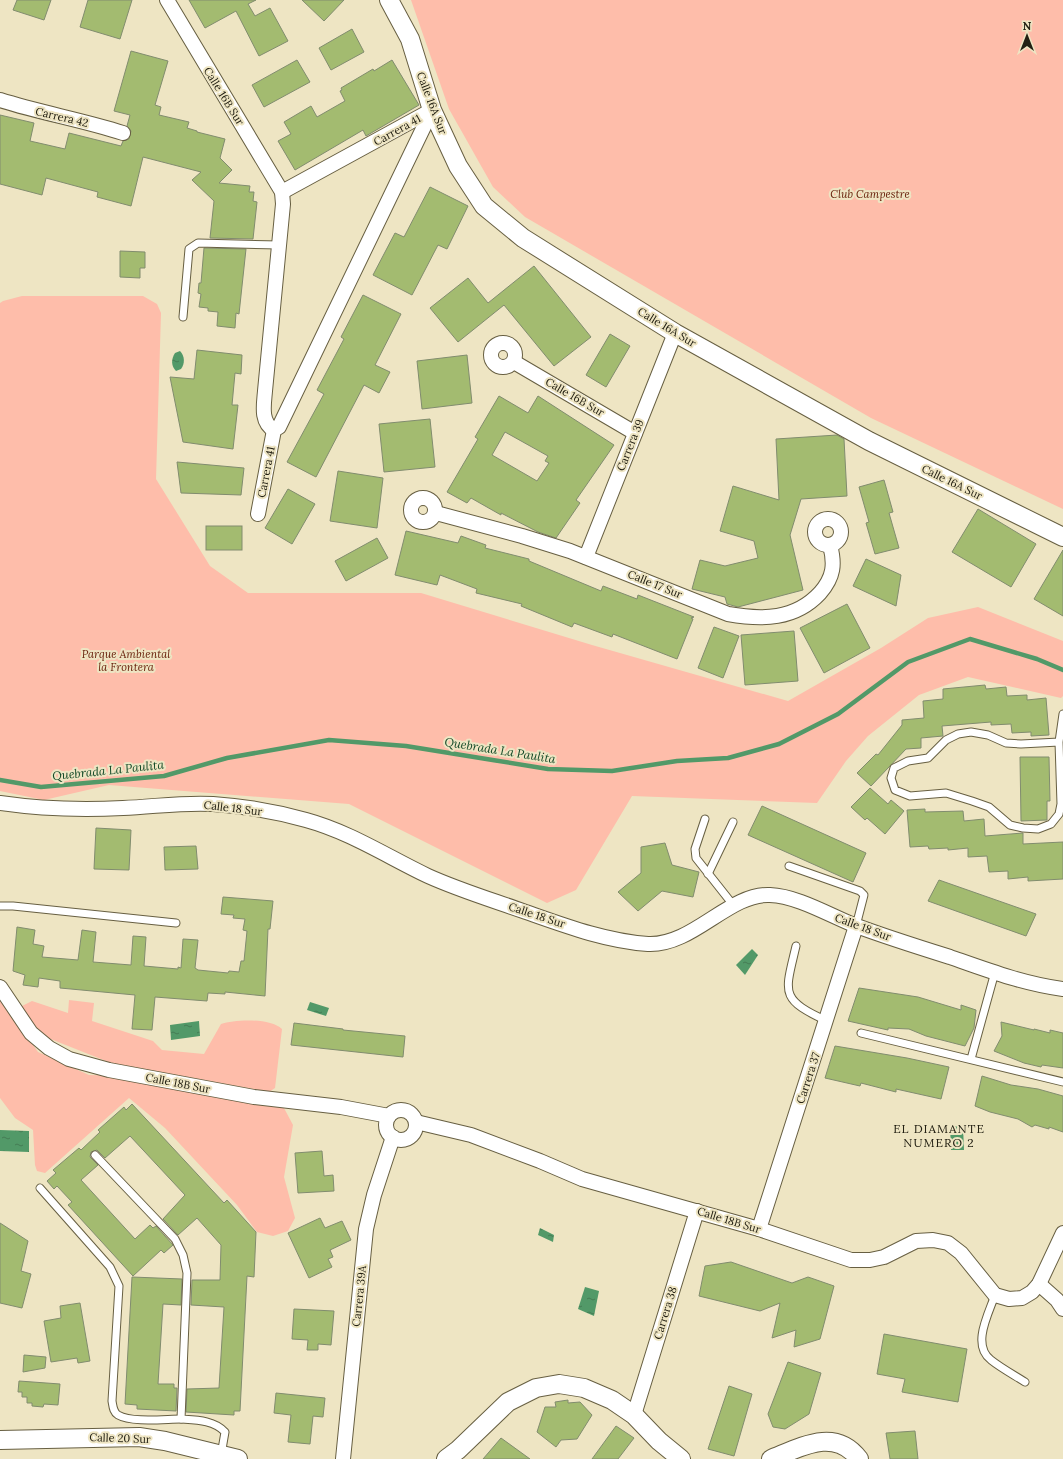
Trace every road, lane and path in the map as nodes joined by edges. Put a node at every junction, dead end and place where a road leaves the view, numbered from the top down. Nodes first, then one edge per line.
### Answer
1 (167, 0) edge
2 (389, 0) edge
3 (0, 100) edge
4 (432, 110) junction
5 (123, 133) dead end
6 (282, 192) junction
7 (278, 245) junction
8 (182, 317) dead end
9 (675, 333) junction
10 (514, 362) dead end
11 (274, 430) junction
12 (635, 433) junction
13 (436, 513) dead end
14 (258, 514) dead end
15 (1063, 537) edge
16 (830, 544) dead end
17 (586, 557) junction
18 (1063, 714) edge
19 (1059, 742) junction
20 (0, 803) edge
21 (705, 819) dead end
22 (733, 822) dead end
23 (789, 866) dead end
24 (708, 874) junction
25 (0, 906) edge
26 (734, 906) junction
27 (176, 923) dead end
28 (856, 926) junction
29 (796, 946) dead end
30 (995, 972) junction
31 (0, 987) edge
32 (1063, 990) edge
33 (827, 1021) junction
34 (861, 1033) dead end
35 (971, 1059) junction
36 (1063, 1082) edge
37 (389, 1116) junction
38 (416, 1122) junction
39 (393, 1137) junction
40 (95, 1155) dead end
41 (40, 1188) dead end
42 (697, 1211) junction
43 (759, 1229) junction
44 (1063, 1233) edge
45 (1039, 1284) junction
46 (995, 1294) junction
47 (1063, 1309) edge
48 (1025, 1382) dead end
49 (634, 1414) junction
50 (181, 1418) junction
51 (0, 1440) edge
52 (229, 1457) edge
53 (343, 1459) edge
54 (446, 1459) edge
55 (680, 1459) edge
56 (771, 1459) edge
57 (859, 1459) edge

1 - 6 street, Calle 16B Sur
2 - 4 street, Calle 16A Sur
3 - 5 street, Carrera 42
4 - 6 street, Carrera 41
4 - 9 street, Calle 16A Sur
4 - 11 street, Carrera 41
6 - 7 street
7 - 8 lane
7 - 11 street
9 - 12 street, Carrera 39
9 - 15 street, Calle 16A Sur
10 - 12 street, Calle 16B Sur
11 - 14 street, Carrera 41
12 - 17 street, Carrera 39
13 - 17 street, Calle 17 Sur
16 - 17 street, Calle 17 Sur
18 - 19 lane
19 - 19 lane
20 - 26 street, Calle 18 Sur
21 - 24 lane
22 - 24 lane
23 - 28 lane
24 - 26 lane
25 - 27 lane
26 - 28 street, Calle 18 Sur
28 - 30 street, Calle 18 Sur
28 - 33 street, Carrera 37
29 - 33 lane
30 - 32 street, Calle 18 Sur
30 - 35 lane
31 - 37 street, Calle 18B Sur
33 - 43 street, Carrera 37
34 - 35 lane
35 - 36 lane
37 - 38 street
37 - 39 street
38 - 39 street
38 - 42 street, Calle 18B Sur
39 - 53 street, Carrera 39A
40 - 50 lane
41 - 50 lane
42 - 43 street, Calle 18B Sur
42 - 49 street, Carrera 38
43 - 46 street, Calle 18B Sur
44 - 45 street
45 - 46 street
45 - 47 street
46 - 48 lane
49 - 54 street
49 - 55 street
50 - 52 lane
51 - 52 street, Calle 20 Sur
56 - 57 street

